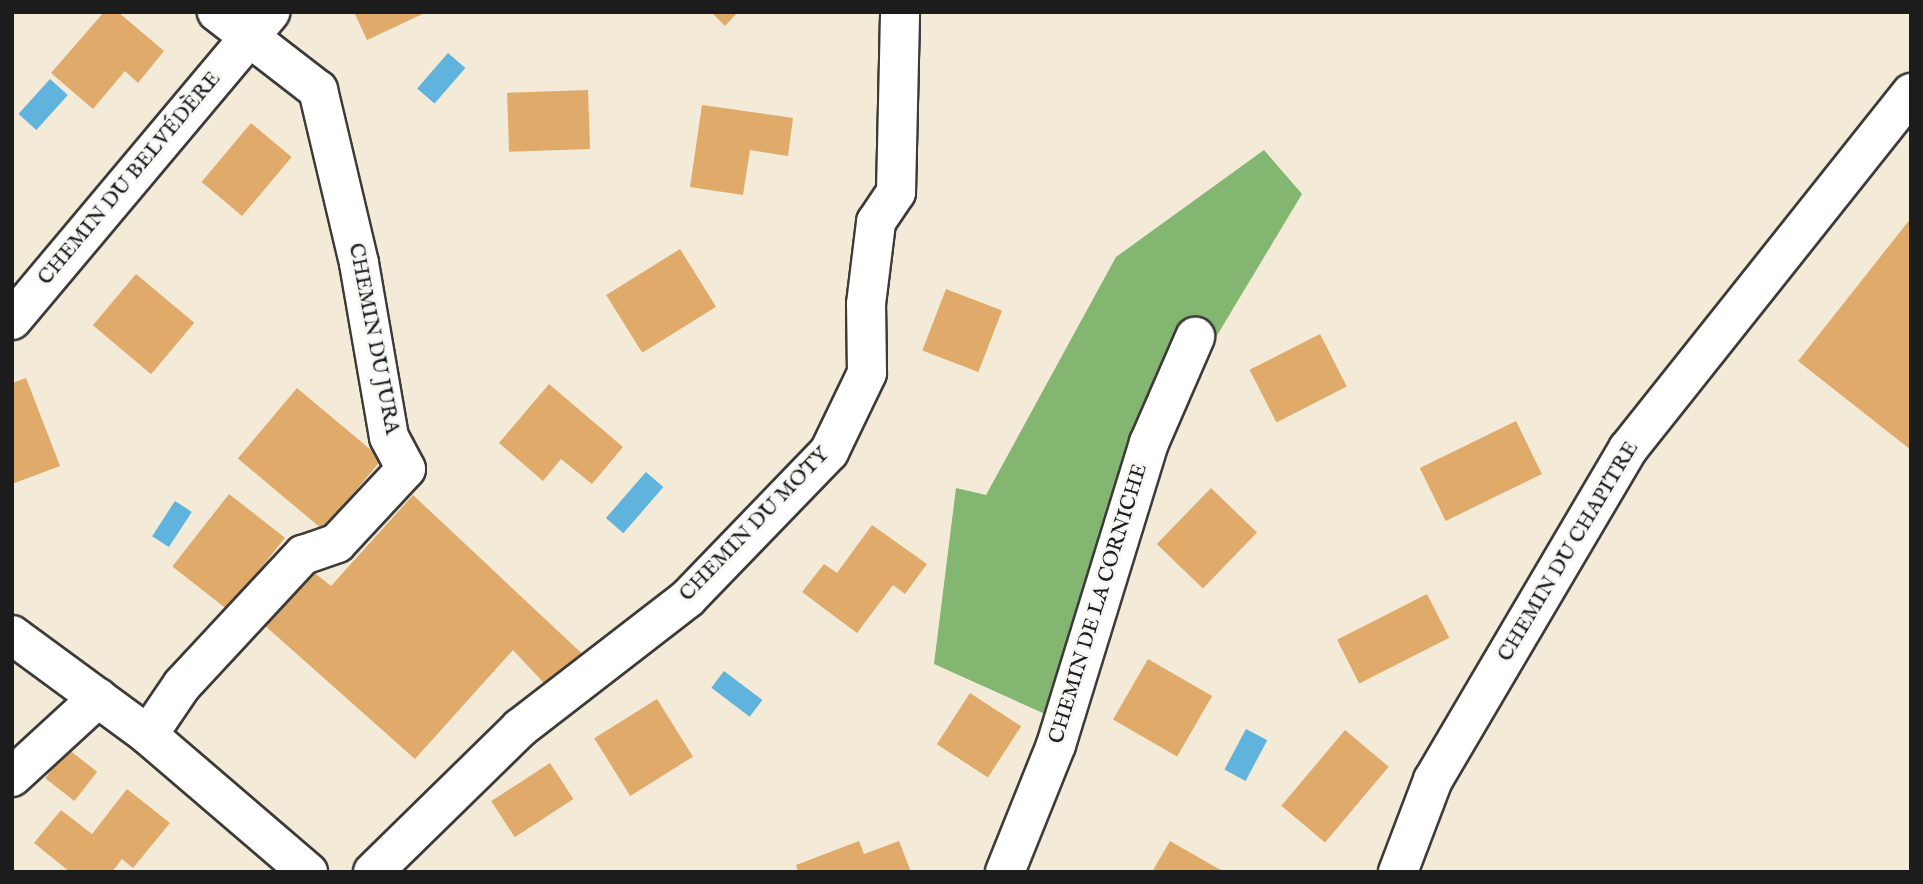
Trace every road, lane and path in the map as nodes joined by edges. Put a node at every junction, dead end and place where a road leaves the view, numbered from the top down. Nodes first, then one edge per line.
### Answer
1 (217, 12) edge
2 (900, 12) edge
3 (259, 25) edge
4 (1911, 93) edge
5 (12, 320) edge
6 (1195, 337) dead end
7 (12, 635) edge
8 (97, 698) junction
9 (148, 735) junction
10 (12, 777) edge
11 (308, 872) edge
12 (373, 872) edge
13 (1005, 872) edge
14 (1398, 872) edge

1 - 3 street, CHEMIN DU JURA
2 - 12 street, CHEMIN DU MOTY
3 - 5 street, CHEMIN DU BELVÉDÈRE
3 - 9 street, CHEMIN DU JURA
4 - 14 street, CHEMIN DU CHAPITRE
6 - 13 street, CHEMIN DE LA CORNICHE
7 - 8 street
8 - 9 street
8 - 10 street
9 - 11 street

